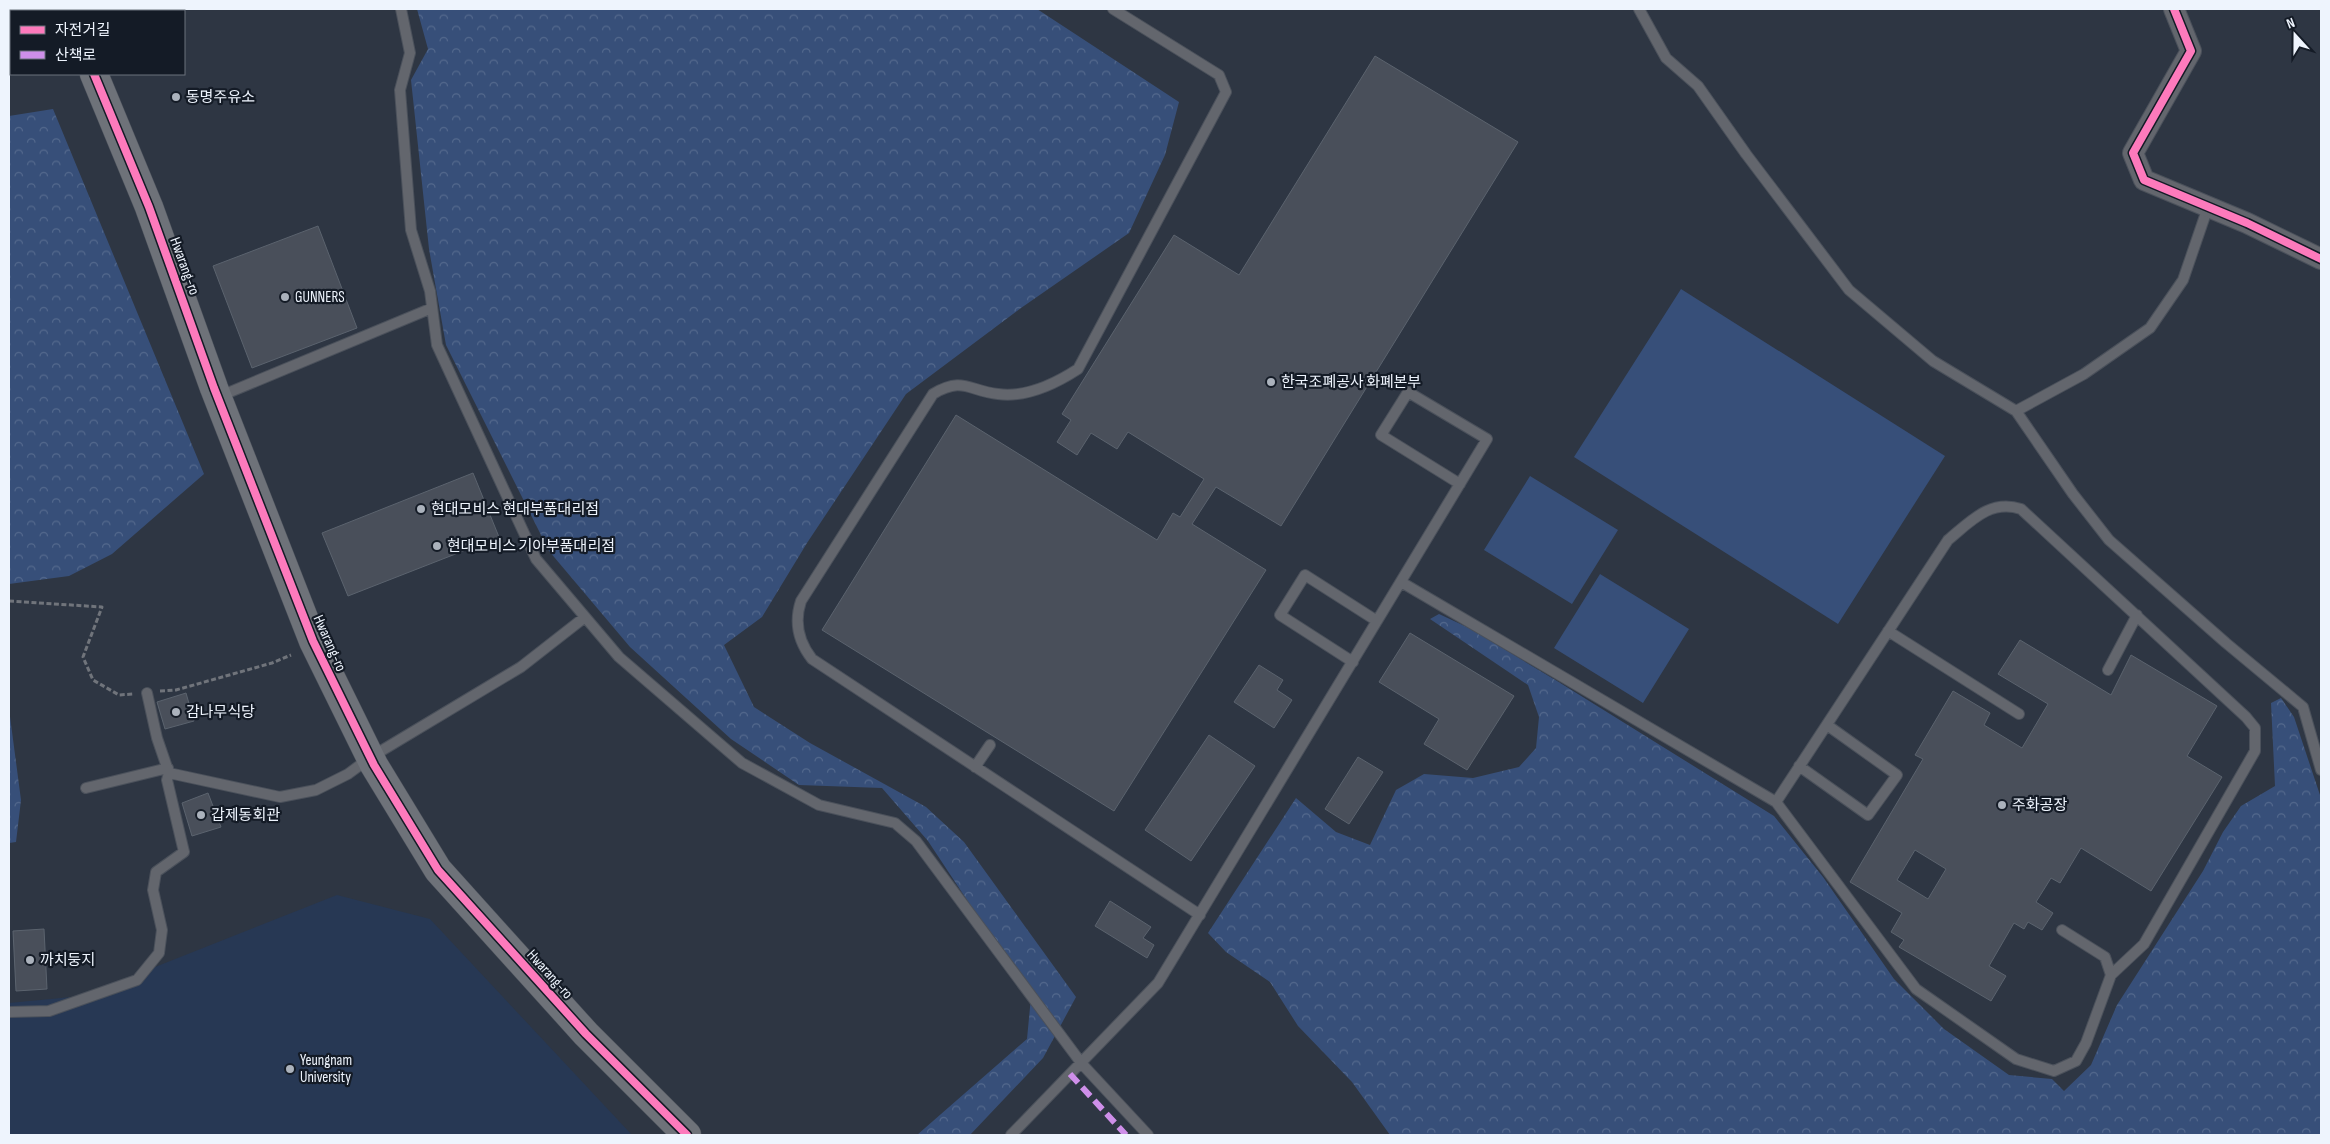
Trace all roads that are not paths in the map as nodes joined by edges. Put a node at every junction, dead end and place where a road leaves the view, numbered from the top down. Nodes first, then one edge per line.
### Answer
1 (401, 9) edge
2 (1113, 9) edge
3 (1639, 9) edge
4 (2174, 9) edge
5 (94, 75) edge
6 (2208, 206) junction
7 (2321, 259) edge
8 (432, 308) junction
9 (218, 397) junction
10 (2016, 411) junction
11 (1460, 484) junction
12 (1401, 582) junction
13 (2137, 615) junction
14 (585, 617) junction
15 (1377, 621) junction
16 (1888, 631) junction
17 (1353, 662) junction
18 (2108, 670) dead end
19 (147, 693) road end
20 (2019, 714) dead end
21 (1827, 725) junction
22 (990, 745) dead end
23 (370, 757) junction
24 (1800, 766) junction
25 (976, 767) junction
26 (168, 770) junction
27 (2321, 770) edge
28 (86, 788) dead end
29 (1776, 802) junction
30 (1200, 914) junction
31 (2062, 930) dead end
32 (2110, 975) junction
33 (9, 1012) edge
34 (1082, 1064) junction
35 (687, 1135) edge
36 (1011, 1135) edge
37 (1148, 1135) edge

1 - 8 lane
2 - 25 lane
3 - 10 lane
4 - 6 street
5 - 9 street, Hwarang-ro
6 - 7 street
6 - 10 lane
8 - 9 lane
8 - 14 lane
9 - 23 street, Hwarang-ro
10 - 27 lane
11 - 11 lane
11 - 12 lane
12 - 15 lane
12 - 29 lane
13 - 16 lane
13 - 18 lane
13 - 32 lane
14 - 23 lane
14 - 34 lane
15 - 17 lane
15 - 17 lane
16 - 20 lane
16 - 21 lane
17 - 30 lane
19 - 26 lane
21 - 24 lane
21 - 24 lane
22 - 25 lane
23 - 26 lane
23 - 35 street, Hwarang-ro
24 - 29 lane
25 - 30 lane
26 - 28 lane
26 - 33 lane
29 - 32 lane
30 - 34 lane
31 - 32 lane
34 - 36 lane
34 - 37 lane

